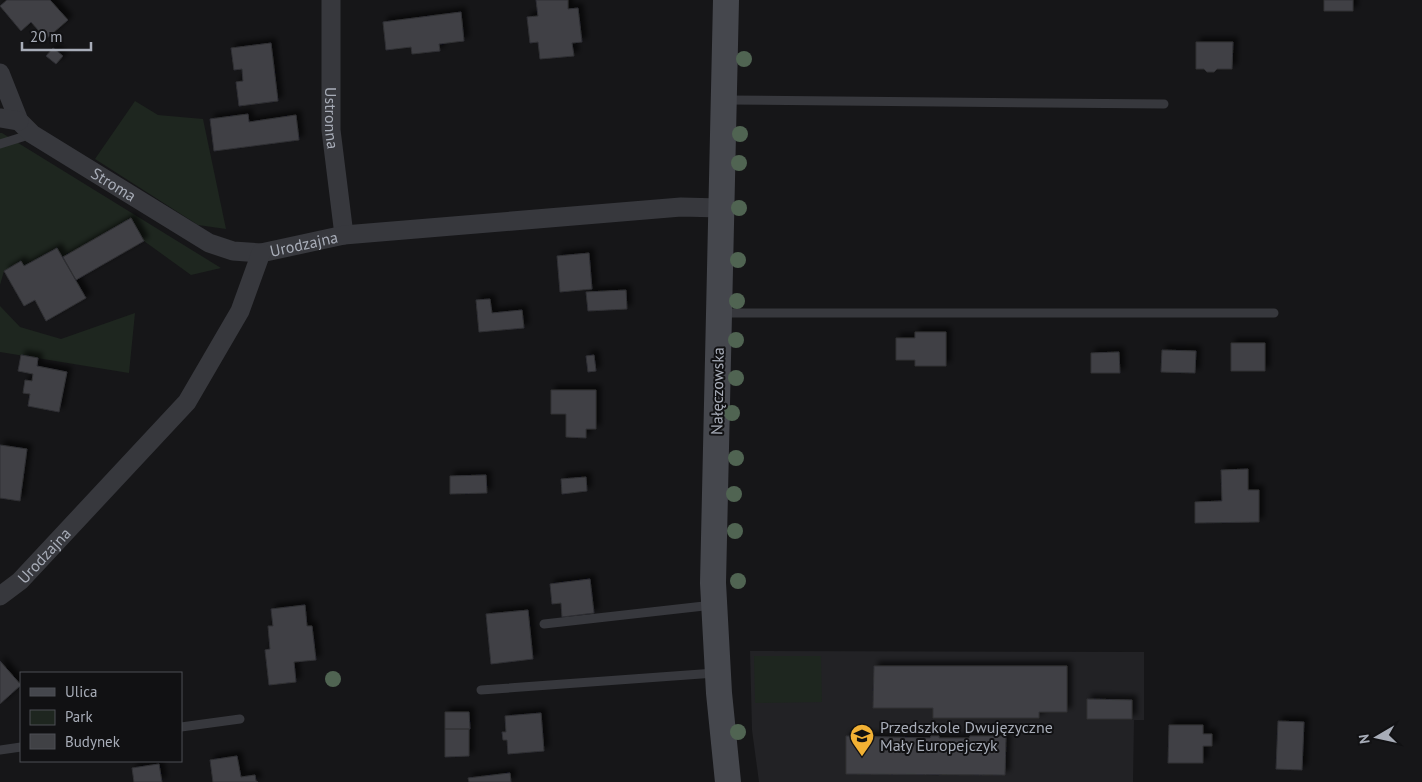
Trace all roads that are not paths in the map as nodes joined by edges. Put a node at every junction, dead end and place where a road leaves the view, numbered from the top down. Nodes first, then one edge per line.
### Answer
1 (332, 0) edge
2 (726, 0) edge
3 (0, 73) edge
4 (724, 100) junction
5 (1164, 104) dead end
6 (0, 118) edge
7 (19, 121) junction
8 (32, 134) junction
9 (0, 144) edge
10 (721, 208) junction
11 (344, 235) junction
12 (261, 253) junction
13 (1274, 312) dead end
14 (719, 313) junction
15 (0, 596) edge
16 (714, 605) junction
17 (544, 624) dead end
18 (718, 673) junction
19 (481, 690) dead end
20 (240, 720) dead end
21 (182, 727) edge
22 (20, 747) edge
23 (0, 750) edge
24 (728, 782) edge

1 - 11 street, Ustronna
2 - 4 main road, Nałęczowska
3 - 7 street, Stroma
4 - 5 lane
4 - 10 main road, Nałęczowska
6 - 7 street
7 - 8 street, Stroma
8 - 9 lane
8 - 12 street, Stroma
10 - 11 street, Urodzajna
10 - 14 main road, Nałęczowska
11 - 12 street, Urodzajna
12 - 15 street, Urodzajna
13 - 14 lane
14 - 16 main road, Nałęczowska
16 - 17 lane
16 - 18 main road, Nałęczowska
18 - 19 lane
18 - 24 main road, Nałęczowska
20 - 21 lane
22 - 23 lane

